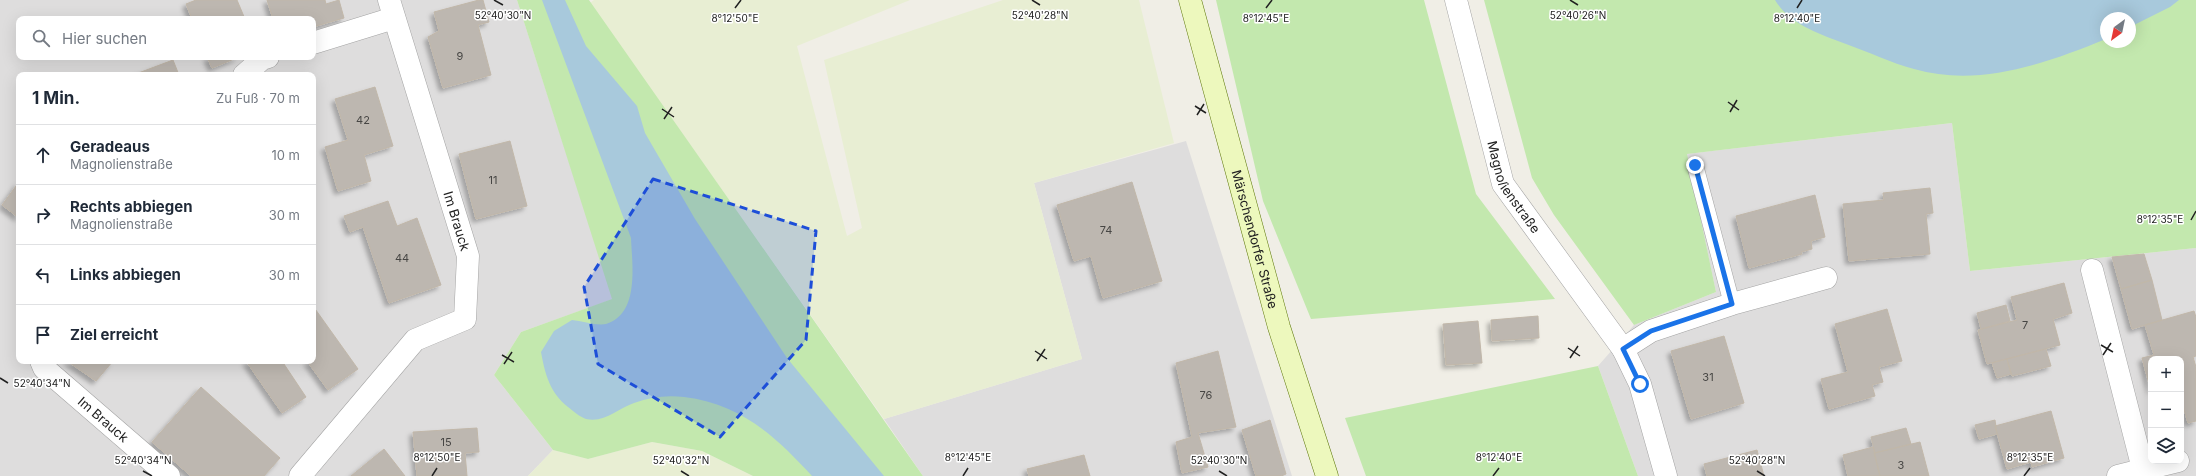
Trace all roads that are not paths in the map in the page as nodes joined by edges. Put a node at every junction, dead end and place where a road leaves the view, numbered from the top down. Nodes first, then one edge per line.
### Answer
1 (1190, 0) edge
2 (1456, 0) edge
3 (392, 9) edge
4 (316, 42) edge
5 (261, 60) edge
6 (247, 72) edge
7 (1695, 165) dead end
8 (2092, 270) dead end
9 (1826, 278) dead end
10 (1732, 304) junction
11 (1623, 349) junction
12 (42, 364) edge
13 (2196, 457) edge
14 (2184, 460) edge
15 (2166, 464) edge
16 (2143, 469) junction
17 (169, 476) edge
18 (300, 476) edge
19 (1327, 476) edge
20 (1666, 476) edge
21 (2118, 476) edge

1 - 19 street, Märschendorfer Straße
2 - 11 street, Magnolienstraße
3 - 4 street, Im Brauck
3 - 18 street, Im Brauck
5 - 6 street
7 - 10 lane
8 - 16 street
9 - 10 street
10 - 11 street
11 - 20 street, Magnolienstraße
12 - 17 street, Im Brauck
13 - 14 street
15 - 16 street
16 - 21 street

